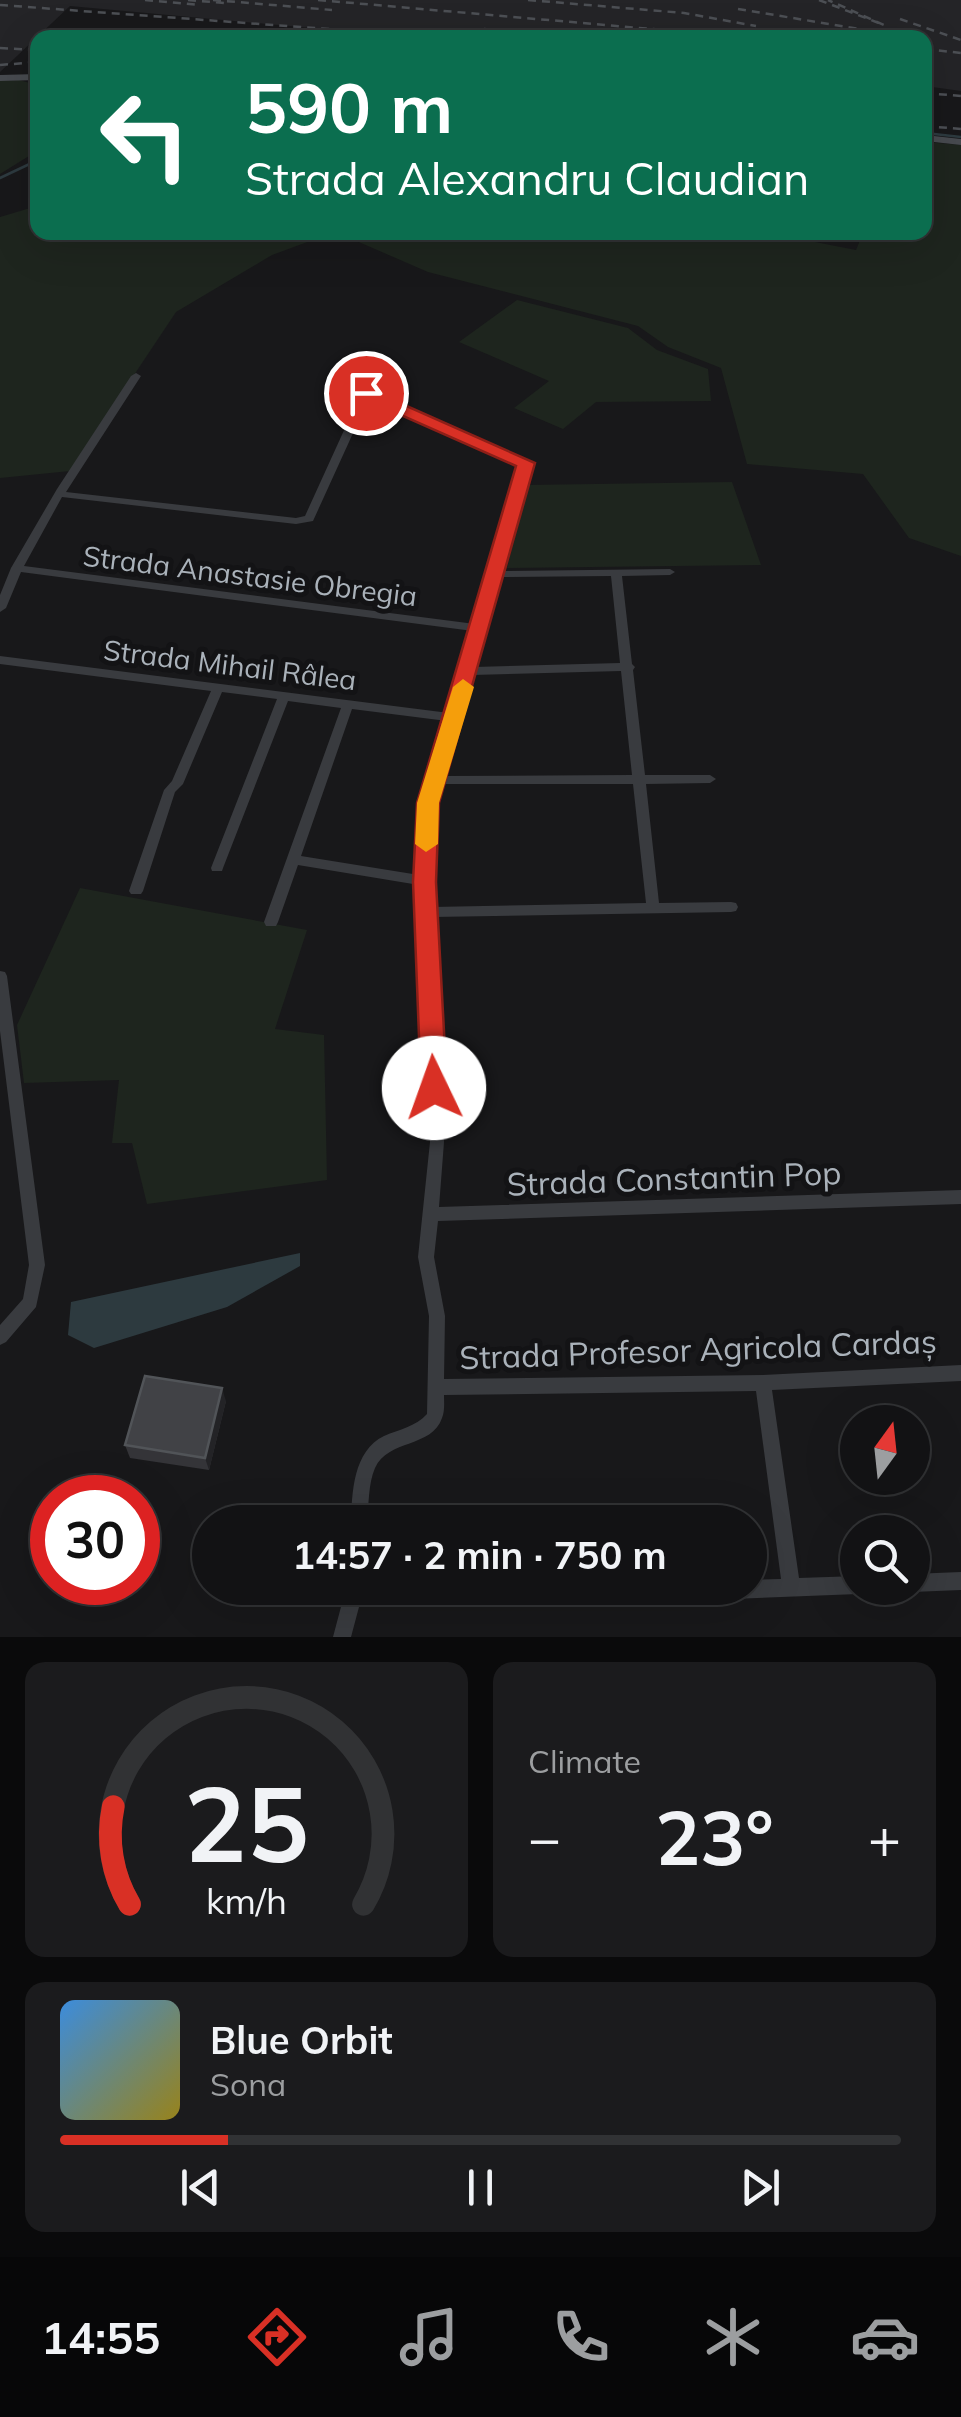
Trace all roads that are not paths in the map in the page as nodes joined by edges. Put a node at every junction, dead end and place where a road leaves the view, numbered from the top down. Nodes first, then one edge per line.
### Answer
1 (30, 77) edge
2 (0, 78) edge
3 (932, 139) edge
4 (961, 142) edge
5 (136, 376) dead end
6 (60, 494) junction
7 (16, 568) junction
8 (616, 572) junction
9 (670, 572) dead end
10 (496, 574) junction
11 (0, 608) edge
12 (479, 628) junction
13 (0, 660) edge
14 (628, 667) junction
15 (468, 670) junction
16 (218, 689) junction
17 (284, 697) junction
18 (348, 705) junction
19 (454, 718) junction
20 (710, 779) dead end
21 (437, 780) junction
22 (641, 780) junction
23 (293, 858) junction
24 (217, 868) dead end
25 (424, 882) junction
26 (136, 891) dead end
27 (653, 907) junction
28 (731, 907) dead end
29 (425, 912) junction
30 (272, 922) dead end
31 (0, 976) edge
32 (3, 1013) edge
33 (961, 1197) edge
34 (431, 1214) junction
35 (0, 1337) edge
36 (961, 1373) edge
37 (764, 1384) junction
38 (436, 1388) junction
39 (362, 1505) edge
40 (961, 1581) edge
41 (930, 1582) edge
42 (840, 1586) edge
43 (791, 1587) junction
44 (767, 1588) edge
45 (351, 1605) edge
46 (342, 1637) edge

1 - 2 main road
3 - 4 main road
5 - 6 street
6 - 7 street
6 - 10 street
7 - 11 street
7 - 12 street, Strada Anastasie Obregia
8 - 9 street
8 - 10 street
8 - 14 street
10 - 12 street
12 - 15 street
13 - 16 street, Strada Mihail Râlea
14 - 15 street
14 - 22 street
15 - 19 street
16 - 17 street, Strada Mihail Râlea
16 - 26 street
17 - 18 street, Strada Mihail Râlea
17 - 24 street
18 - 19 street, Strada Mihail Râlea
18 - 23 street
19 - 21 street
20 - 22 street
21 - 22 street
21 - 25 street
22 - 27 street
23 - 25 street
23 - 30 street
25 - 29 street
27 - 28 street
27 - 29 street
29 - 34 street
31 - 32 street
32 - 35 street
33 - 34 street, Strada Constantin Pop
34 - 38 street
36 - 37 street, Strada Profesor Agricola Cardaș
37 - 38 street, Strada Profesor Agricola Cardaș
37 - 43 street
38 - 39 street
40 - 41 street
42 - 43 street
43 - 44 street
45 - 46 street

